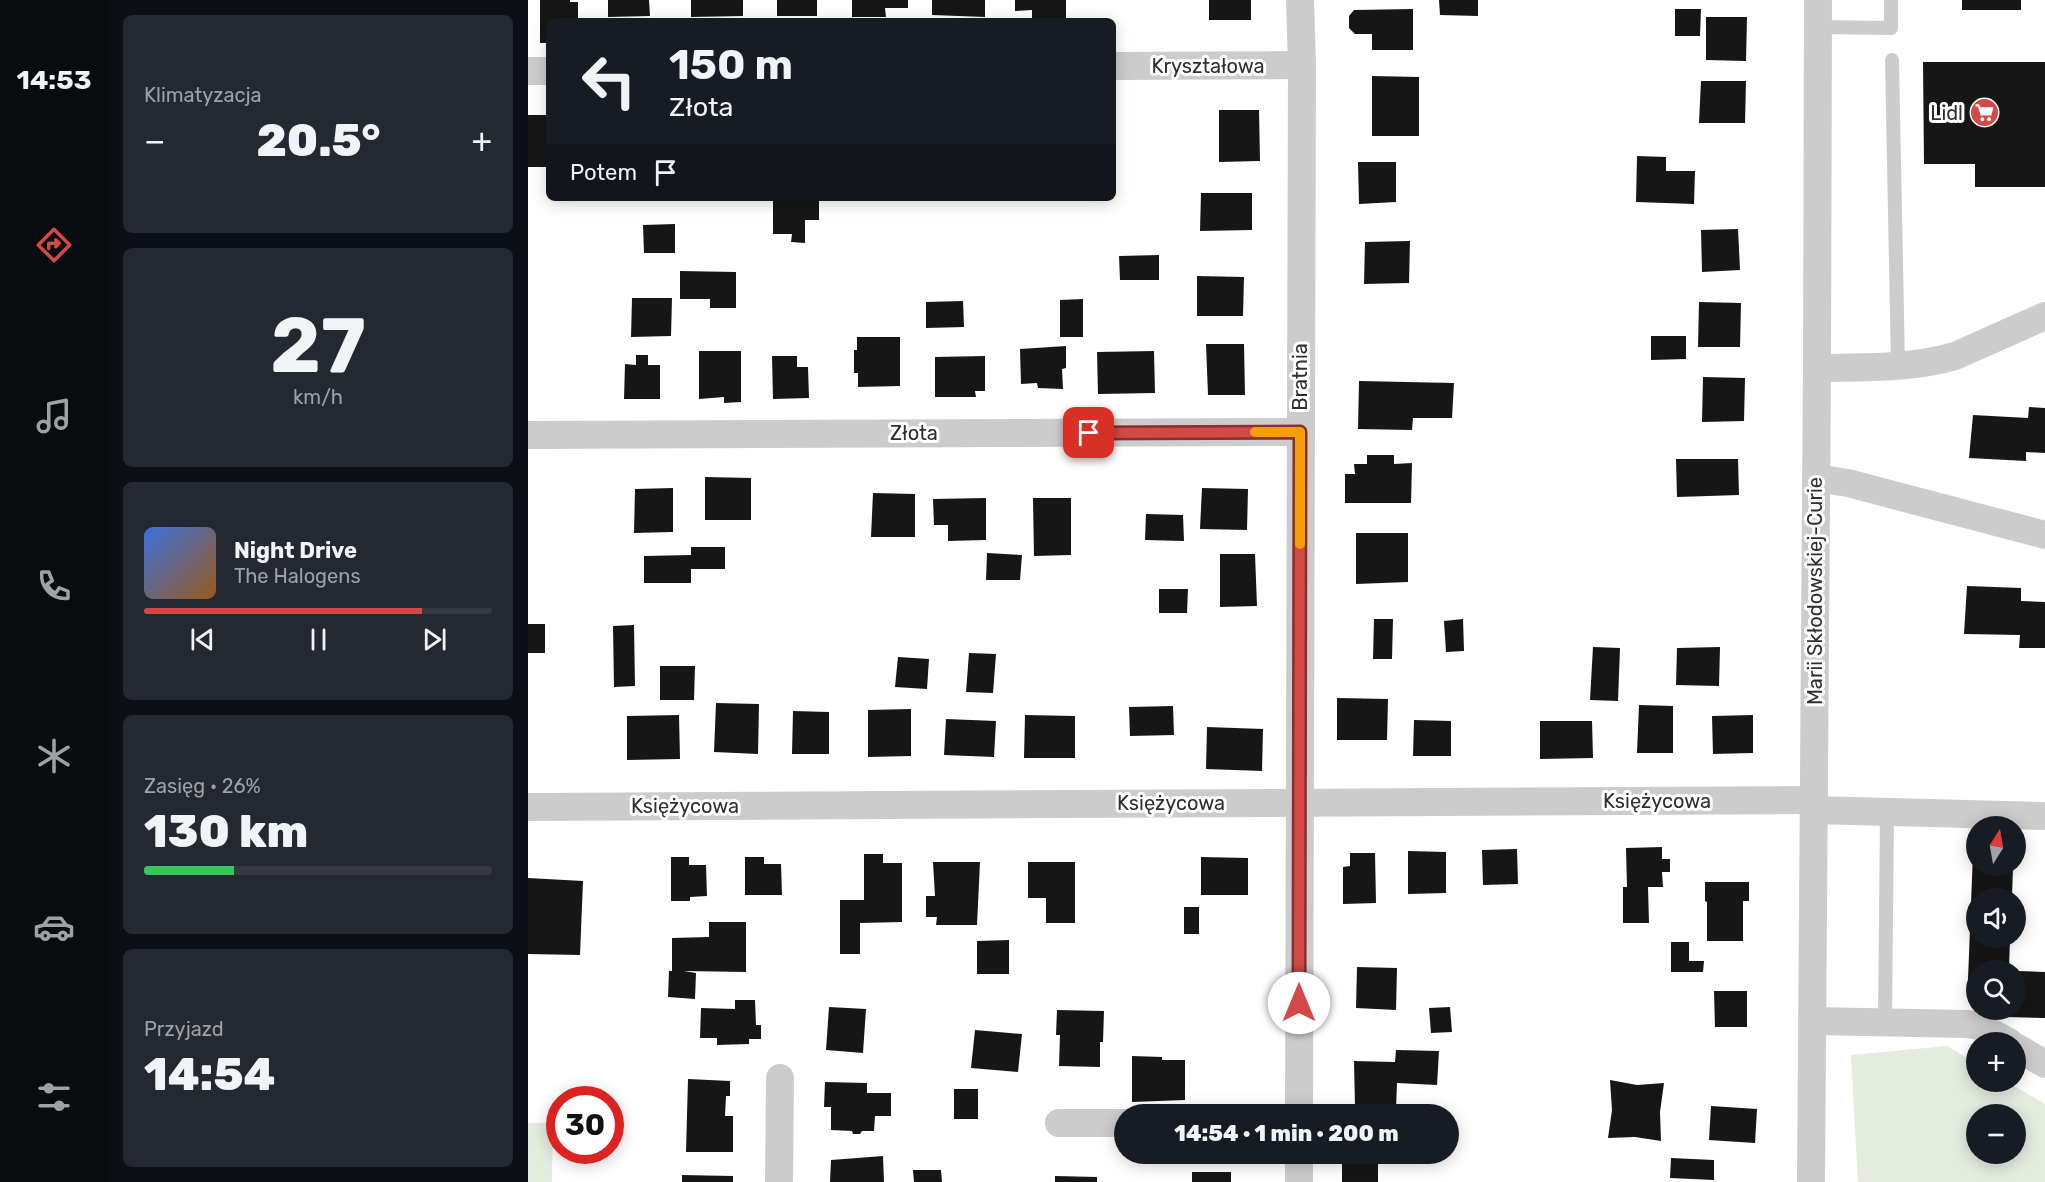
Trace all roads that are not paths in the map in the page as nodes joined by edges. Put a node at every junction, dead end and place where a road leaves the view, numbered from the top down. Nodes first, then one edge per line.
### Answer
1 (1300, 0) edge
2 (1891, 0) edge
3 (1818, 13) edge
4 (1892, 60) dead end
5 (1302, 65) junction
6 (1116, 66) edge
7 (528, 71) edge
8 (546, 71) edge
9 (2045, 316) edge
10 (1898, 365) junction
11 (1818, 368) junction
12 (1300, 432) junction
13 (528, 435) edge
14 (1816, 478) junction
15 (2045, 535) edge
16 (1300, 802) junction
17 (1814, 805) junction
18 (528, 807) edge
19 (1887, 812) junction
20 (2045, 816) edge
21 (1812, 1021) junction
22 (1885, 1022) junction
23 (1990, 1032) edge
24 (2026, 1053) edge
25 (2045, 1064) edge
26 (780, 1078) dead end
27 (1299, 1104) edge
28 (1059, 1123) dead end
29 (1114, 1123) edge
30 (1299, 1164) edge
31 (779, 1182) edge
32 (1299, 1182) edge
33 (1811, 1182) edge

1 - 5 street, Bratnia
2 - 3 lane
3 - 11 street, Marii Skłodowskiej-Curie
4 - 10 lane
5 - 6 street, Kryształowa
5 - 12 street, Bratnia
7 - 8 street
9 - 10 street
10 - 11 street
11 - 14 street, Marii Skłodowskiej-Curie
12 - 13 street, Złota
12 - 16 street, Bratnia
14 - 15 street
14 - 17 street, Marii Skłodowskiej-Curie
16 - 17 street, Księżycowa
16 - 18 street, Księżycowa
16 - 27 street, Bratnia
17 - 19 street, Księżycowa
17 - 21 street, Marii Skłodowskiej-Curie
19 - 20 street, Księżycowa
19 - 22 lane
21 - 22 street
21 - 33 street, Marii Skłodowskiej-Curie
22 - 23 street
24 - 25 street
26 - 31 street
28 - 29 street
30 - 32 street

